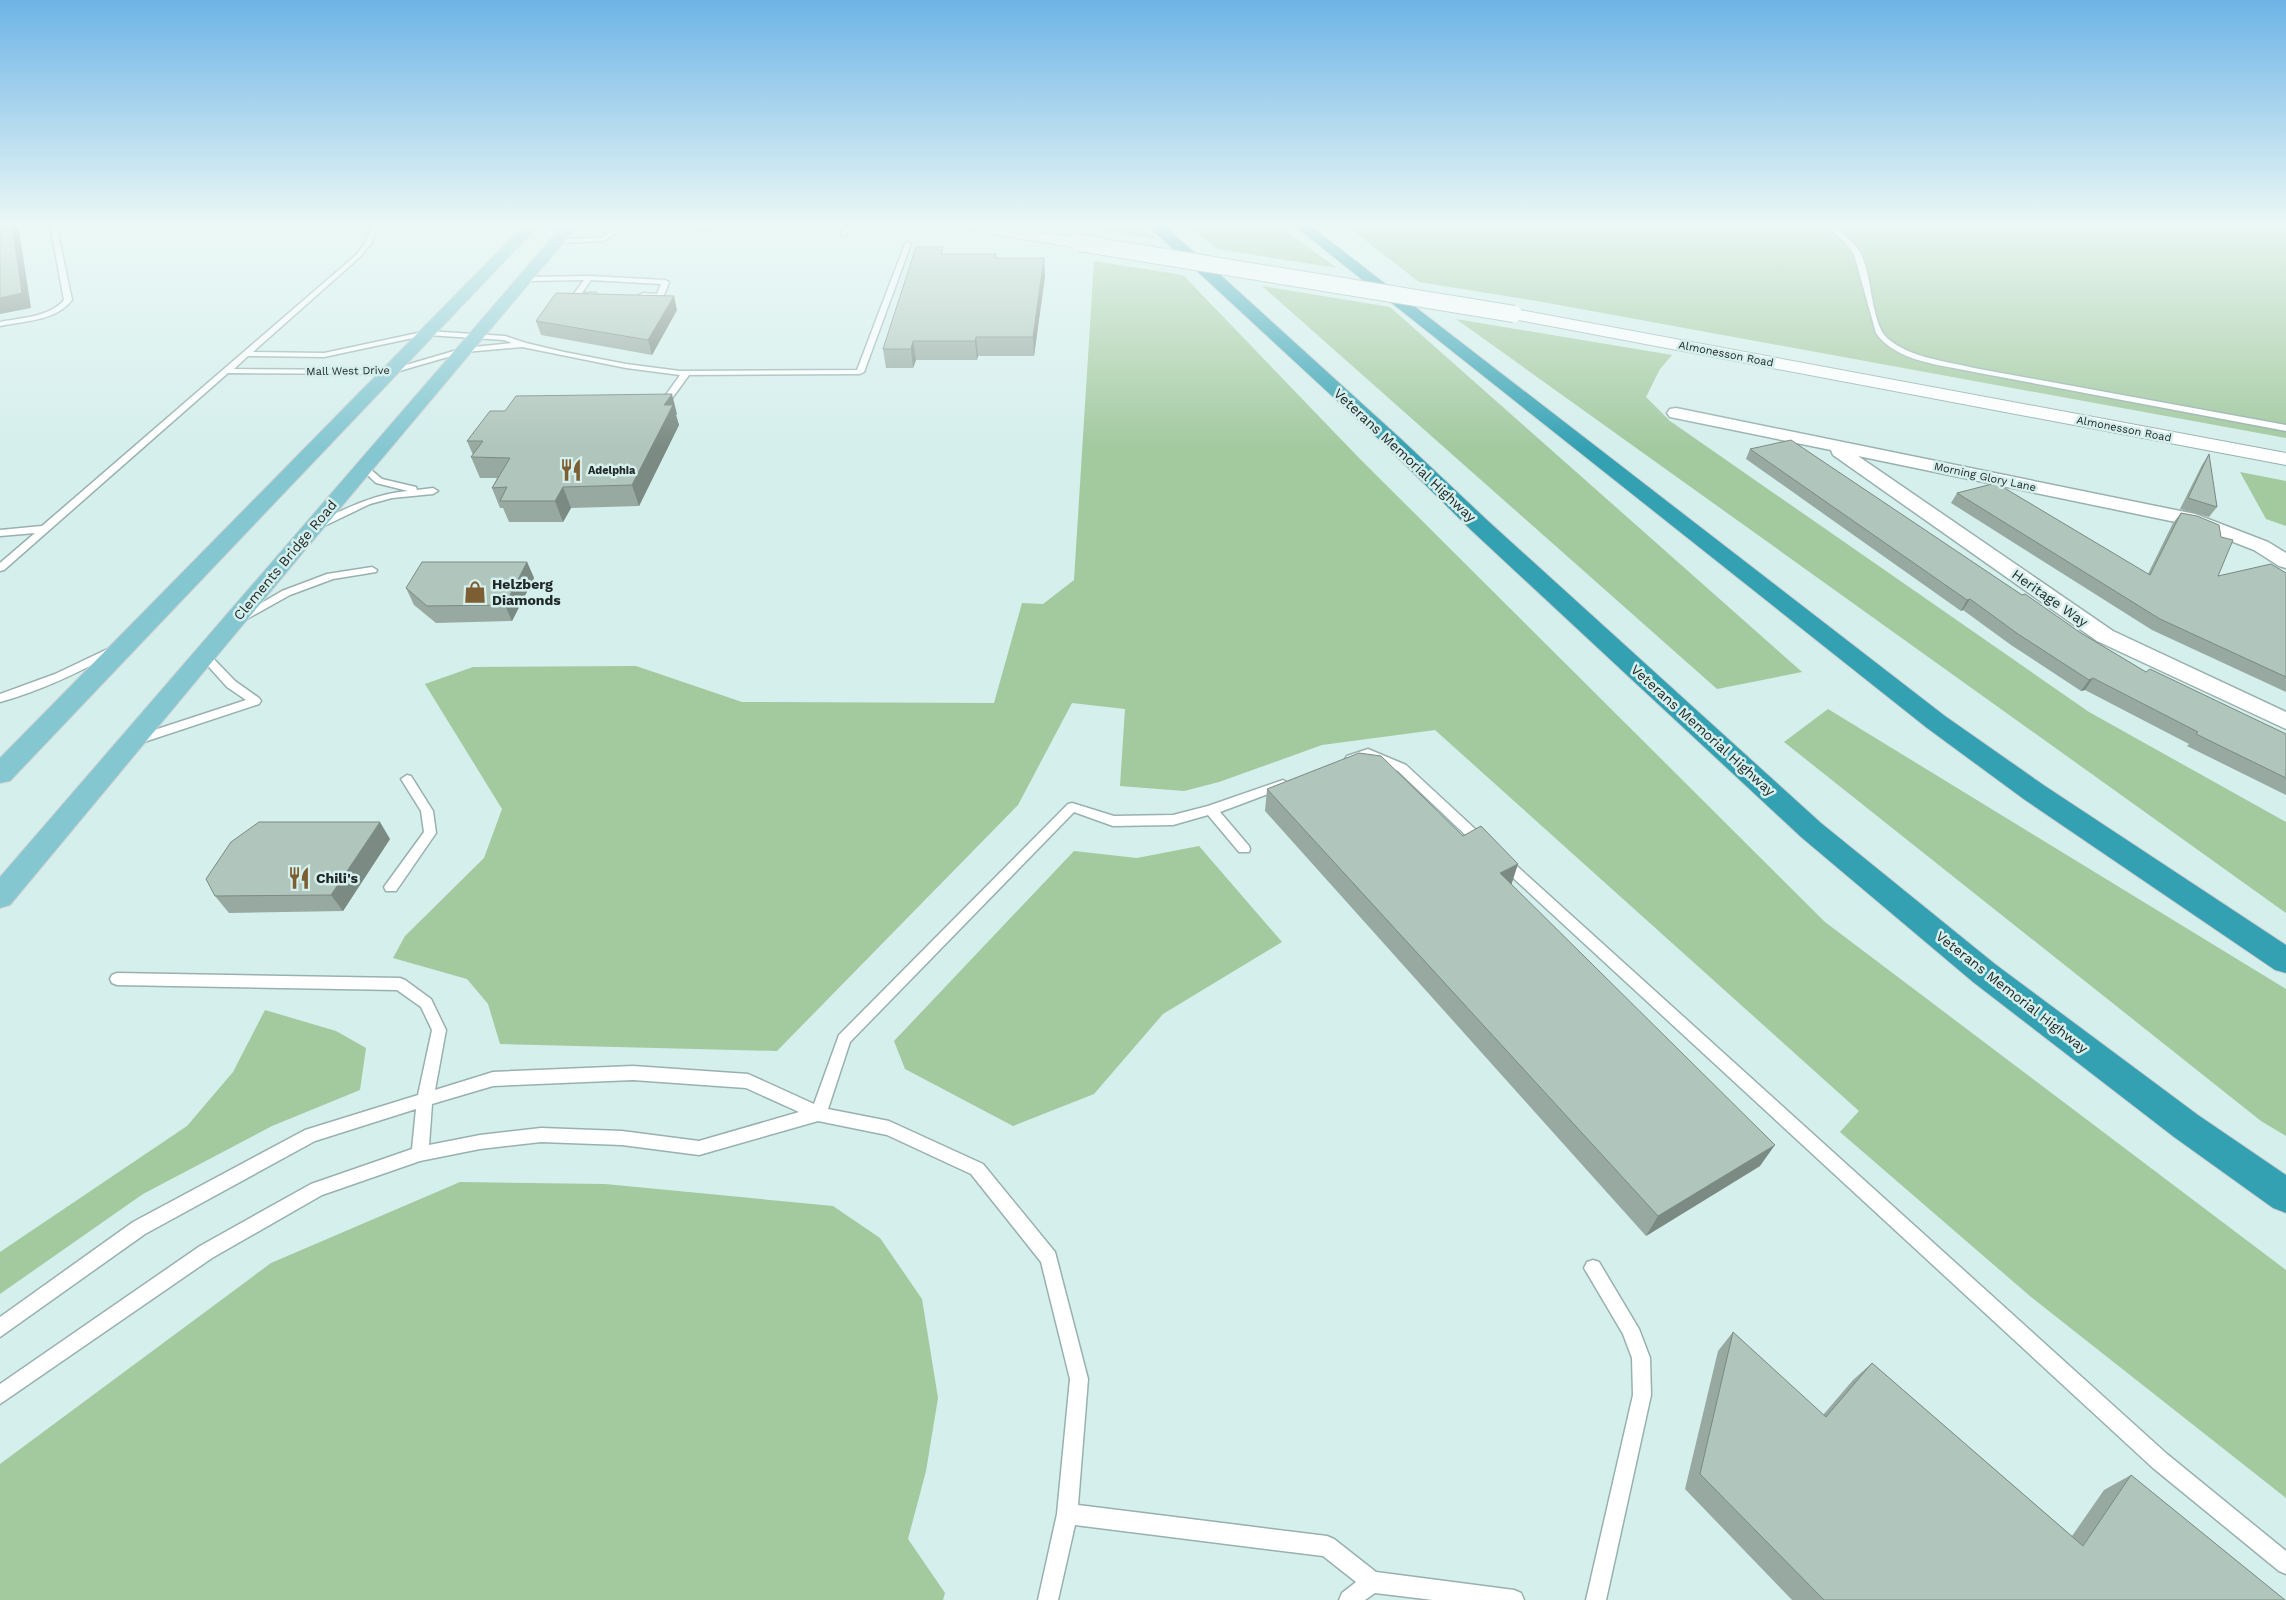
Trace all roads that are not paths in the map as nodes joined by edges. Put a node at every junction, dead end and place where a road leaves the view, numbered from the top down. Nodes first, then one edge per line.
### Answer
1 (68, 299) edge
2 (310, 299) edge
3 (460, 299) edge
4 (508, 299) edge
5 (888, 299) edge
6 (1237, 299) edge
7 (1395, 299) edge
8 (1424, 299) edge
9 (1869, 299) edge
10 (0, 324) edge
11 (427, 333) junction
12 (470, 343) junction
13 (524, 345) junction
14 (248, 354) junction
15 (228, 371) junction
16 (389, 372) junction
17 (687, 372) junction
18 (662, 406) edge
19 (1676, 413) dead end
20 (2286, 428) edge
21 (1830, 445) junction
22 (2286, 459) edge
23 (364, 467) junction
24 (44, 529) junction
25 (310, 530) junction
26 (0, 533) edge
27 (2286, 562) edge
28 (0, 568) edge
29 (372, 570) dead end
30 (230, 624) junction
31 (125, 643) junction
32 (204, 655) junction
33 (0, 698) edge
34 (2286, 721) edge
35 (130, 743) junction
36 (1340, 763) edge
37 (0, 774) edge
38 (407, 779) dead end
39 (1294, 780) edge
40 (1211, 810) junction
41 (1244, 849) dead end
42 (391, 887) dead end
43 (0, 898) edge
44 (2286, 961) edge
45 (117, 979) dead end
46 (425, 1100) junction
47 (818, 1114) junction
48 (420, 1154) junction
49 (2286, 1196) edge
50 (1593, 1268) dead end
51 (0, 1328) edge
52 (0, 1395) edge
53 (1067, 1514) junction
54 (2286, 1564) edge
55 (1372, 1582) junction
56 (1048, 1600) edge
57 (1348, 1600) edge
58 (1514, 1600) edge
59 (1596, 1600) edge

1 - 10 lane
2 - 14 lane
3 - 11 main road
4 - 12 main road, Clements Bridge Road
5 - 17 lane
6 - 49 highway, Veterans Memorial Highway
7 - 44 highway
8 - 22 main road, Almonesson Road, bridge
9 - 20 lane
11 - 12 lane, Mall West Drive
11 - 14 lane, Mall West Drive
11 - 16 main road
12 - 13 lane
12 - 13 lane
12 - 16 lane, Mall West Drive
12 - 23 main road, Clements Bridge Road
13 - 17 lane
14 - 15 lane
15 - 16 lane, Mall West Drive
15 - 24 lane
16 - 31 main road
17 - 18 lane
19 - 21 street, Morning Glory Lane
21 - 27 street, Morning Glory Lane
21 - 34 street, Heritage Way
23 - 25 main road, Clements Bridge Road
23 - 25 lane
24 - 26 lane
24 - 28 lane
25 - 30 main road, Clements Bridge Road
29 - 30 lane
30 - 32 main road, Clements Bridge Road
31 - 33 lane
31 - 37 main road
32 - 35 main road, Clements Bridge Road
32 - 35 lane
35 - 43 main road, Clements Bridge Road
36 - 54 lane
38 - 42 lane
39 - 40 lane
40 - 41 lane
40 - 47 lane
45 - 46 lane
46 - 47 lane
46 - 48 lane
46 - 51 lane
47 - 48 lane
47 - 53 lane
48 - 52 lane
50 - 59 lane
53 - 55 lane
53 - 56 lane
55 - 57 lane
55 - 58 lane

